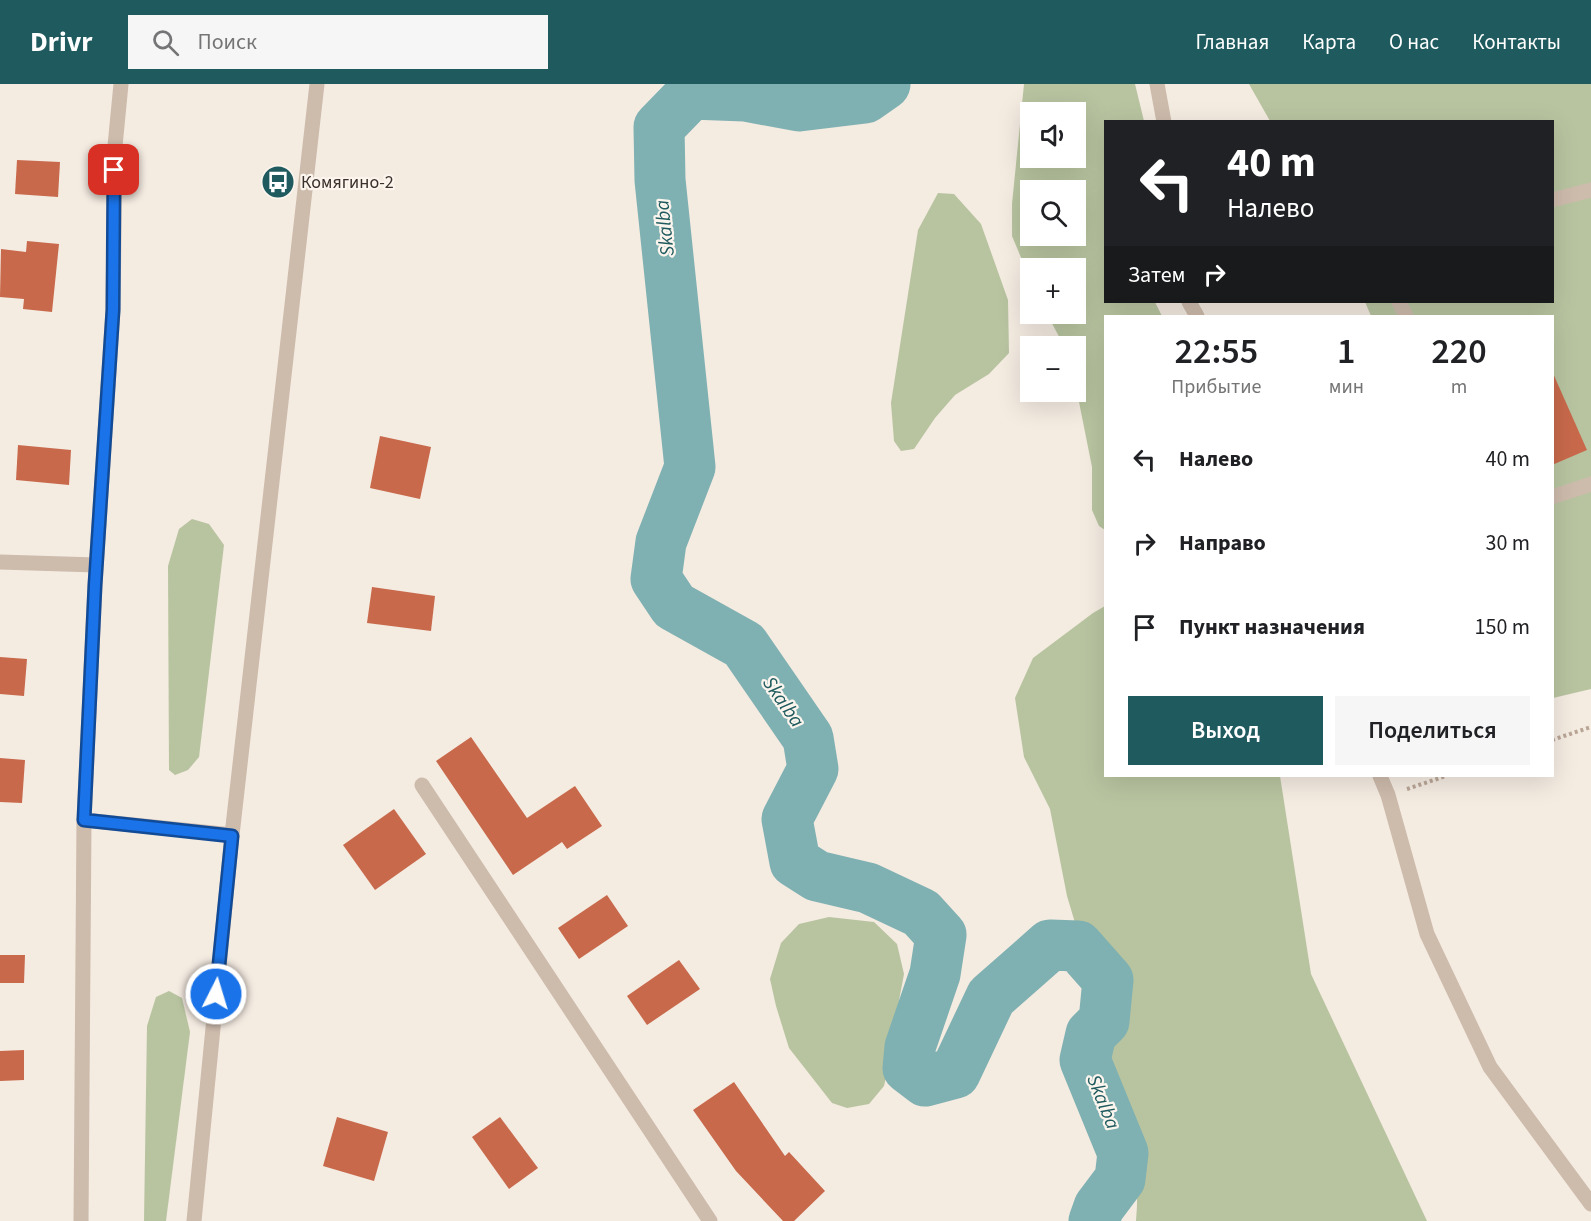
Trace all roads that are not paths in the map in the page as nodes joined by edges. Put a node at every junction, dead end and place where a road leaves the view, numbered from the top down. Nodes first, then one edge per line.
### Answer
1 (121, 84) edge
2 (317, 84) edge
3 (1157, 84) edge
4 (1164, 120) edge
5 (1591, 190) edge
6 (1554, 199) edge
7 (1591, 484) edge
8 (1554, 496) edge
9 (0, 562) edge
10 (96, 565) junction
11 (1380, 777) edge
12 (422, 785) dead end
13 (84, 820) junction
14 (232, 836) junction
15 (1591, 1204) edge
16 (81, 1221) edge
17 (194, 1221) edge
18 (710, 1221) edge

1 - 10 street
2 - 14 street
3 - 4 street
5 - 6 street
7 - 8 street
9 - 10 street
10 - 13 street
11 - 15 street
12 - 18 street
13 - 14 street
13 - 16 street
14 - 17 street

